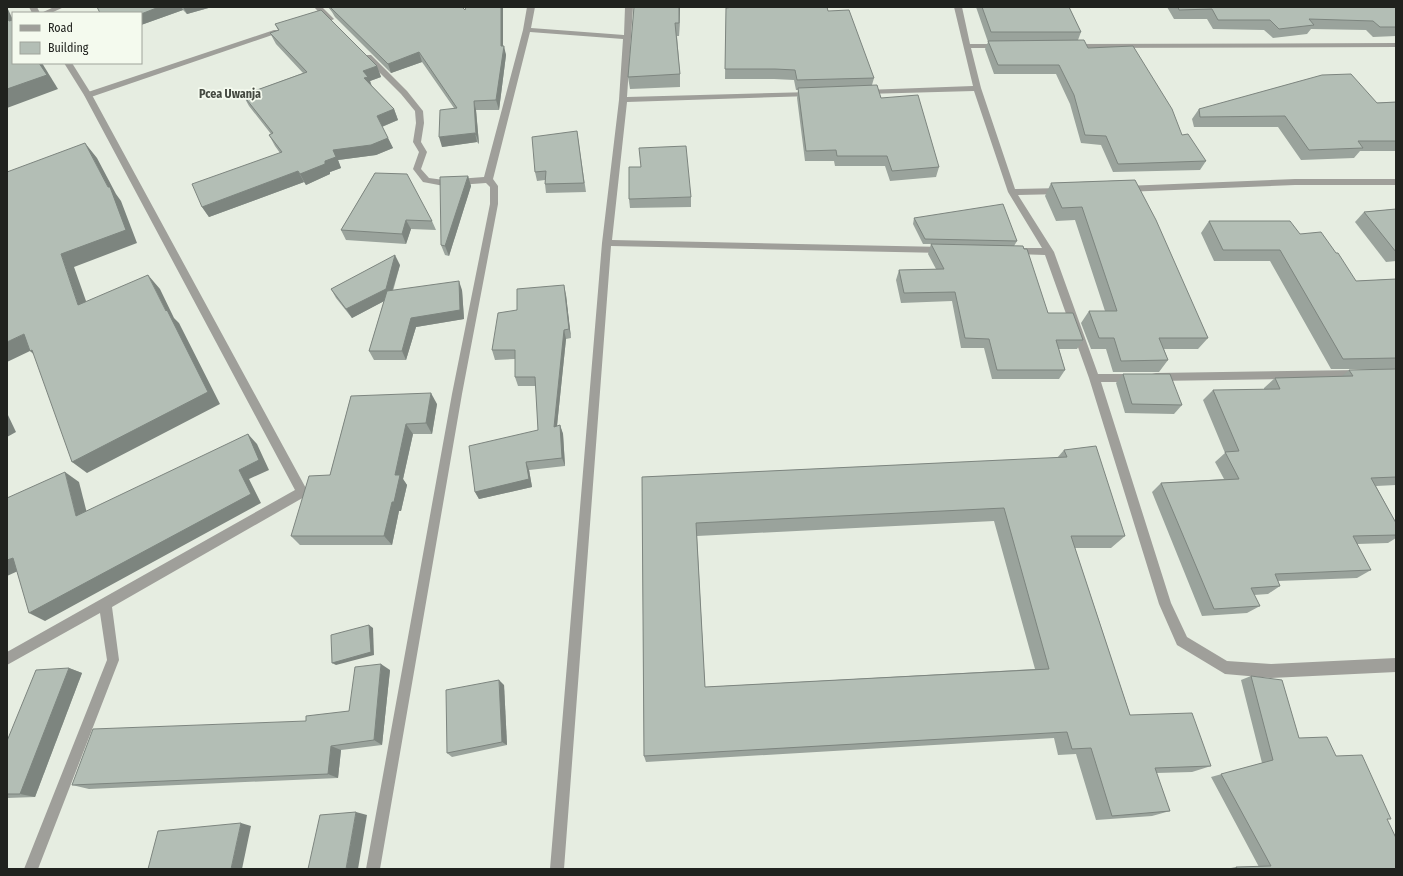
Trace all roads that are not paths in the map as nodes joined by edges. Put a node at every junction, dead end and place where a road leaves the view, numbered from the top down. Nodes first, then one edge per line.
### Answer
1 (60, 7) edge
2 (318, 7) edge
3 (531, 7) edge
4 (629, 7) edge
5 (958, 7) edge
6 (48, 12) edge
7 (334, 23) edge
8 (527, 30) junction
9 (277, 32) edge
10 (626, 37) junction
11 (1396, 45) edge
12 (966, 46) junction
13 (1006, 46) edge
14 (1062, 46) edge
15 (361, 50) edge
16 (69, 64) edge
17 (977, 88) junction
18 (859, 92) edge
19 (820, 94) edge
20 (88, 95) junction
21 (623, 100) junction
22 (488, 180) junction
23 (1396, 182) edge
24 (1112, 190) edge
25 (1073, 191) edge
26 (1012, 192) junction
27 (607, 243) junction
28 (954, 250) edge
29 (1001, 251) edge
30 (1048, 252) junction
31 (1372, 374) edge
32 (1094, 378) junction
33 (105, 604) junction
34 (7, 660) edge
35 (1396, 664) edge
36 (31, 869) edge
37 (373, 869) edge
38 (557, 869) edge

1 - 6 street
2 - 7 street
3 - 8 street
4 - 10 street
5 - 12 street
8 - 10 street
8 - 22 street
9 - 20 street
10 - 21 street
11 - 14 street
12 - 13 street
12 - 17 street
15 - 22 street
16 - 20 street
17 - 18 street
17 - 26 street
19 - 21 street
20 - 33 street
21 - 27 street
22 - 37 street
23 - 24 street
25 - 26 street
26 - 30 street
27 - 28 street
27 - 38 street
29 - 30 street
30 - 32 street
31 - 32 street
32 - 35 street
33 - 34 street
33 - 36 street

